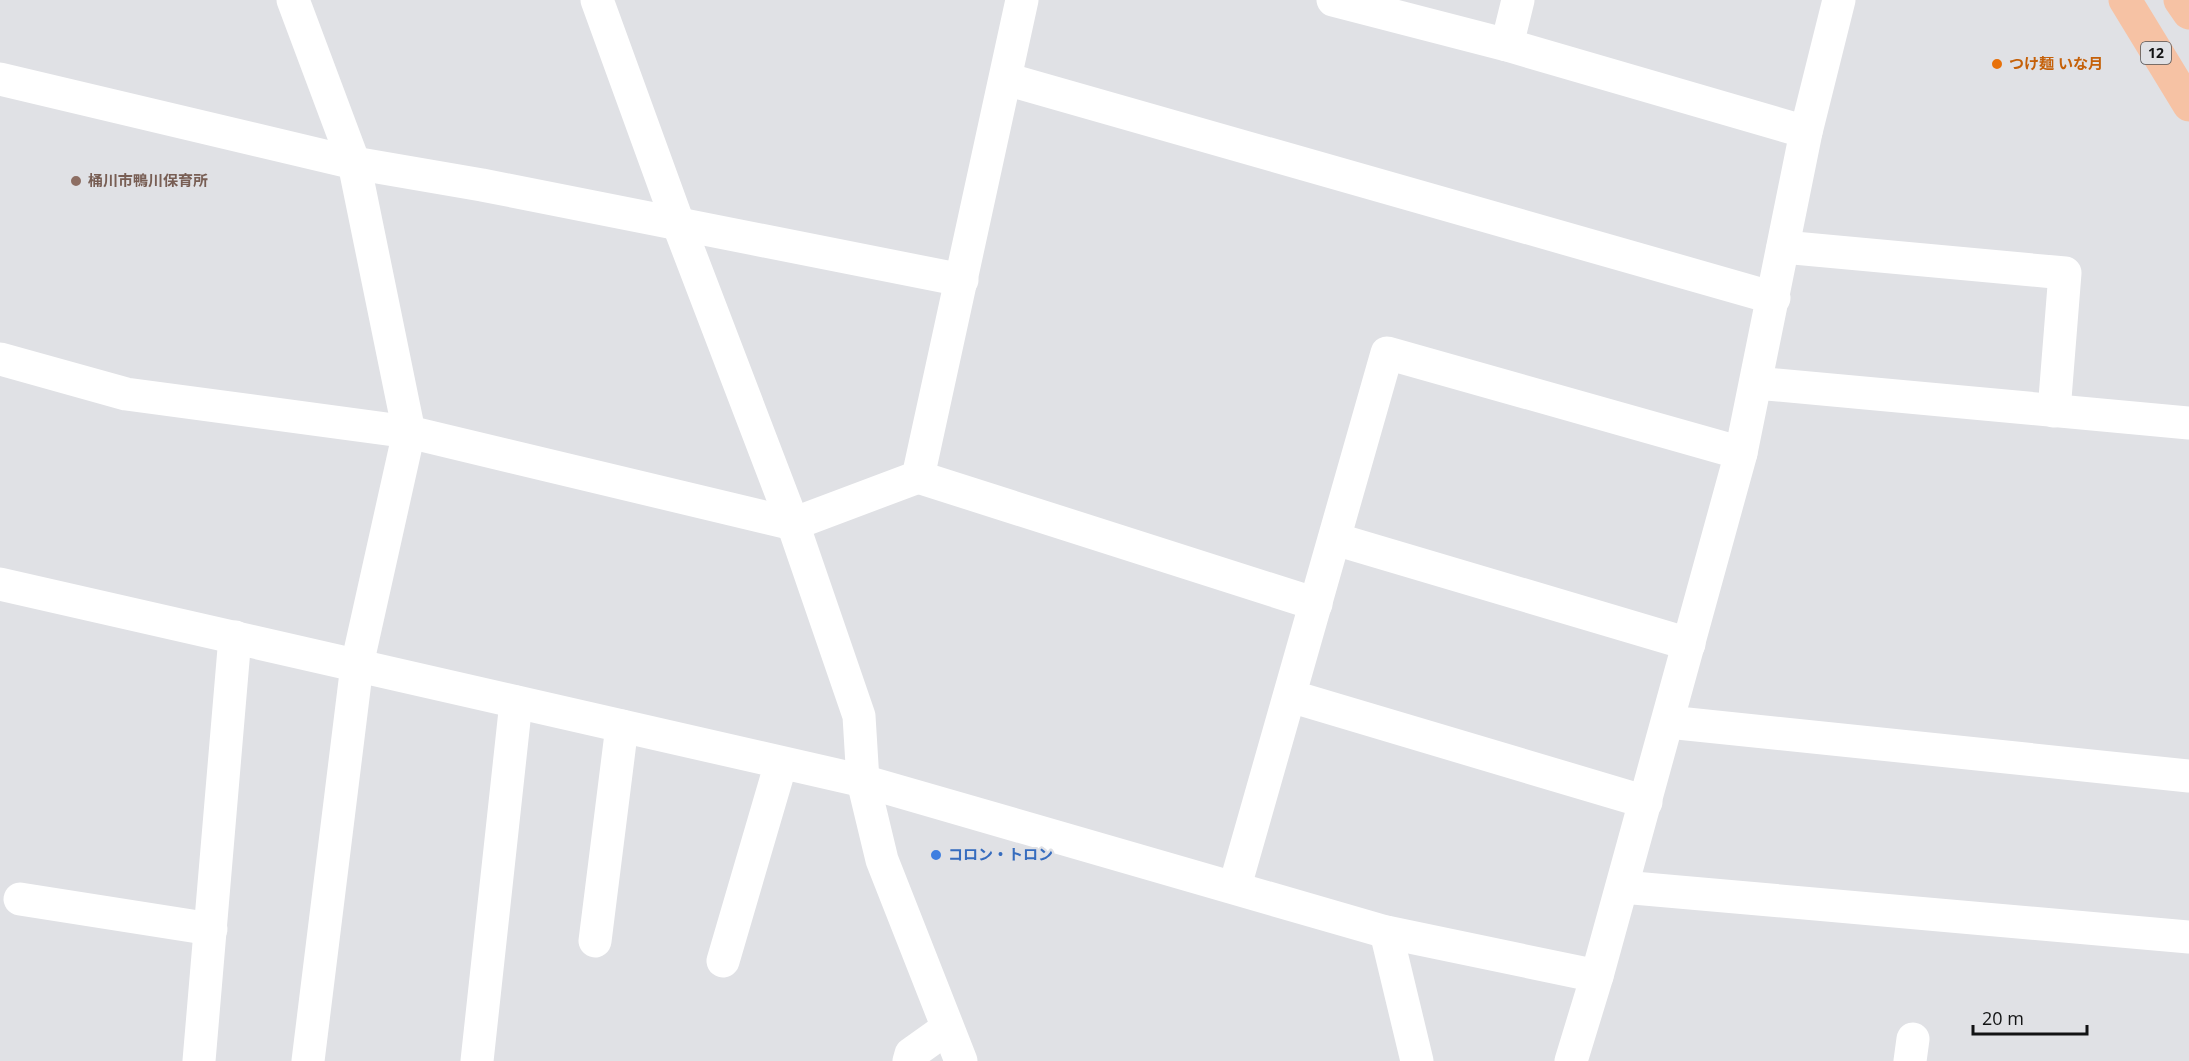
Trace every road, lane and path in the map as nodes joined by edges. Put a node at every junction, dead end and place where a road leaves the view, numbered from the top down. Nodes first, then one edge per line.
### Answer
1 (292, 0) edge
2 (597, 0) edge
3 (1022, 0) edge
4 (1333, 0) edge
5 (1518, 0) edge
6 (1839, 0) edge
7 (2125, 0) edge
8 (2180, 0) edge
9 (2189, 13) edge
10 (1507, 45) junction
11 (0, 79) edge
12 (1006, 79) junction
13 (2189, 105) edge
14 (1806, 132) junction
15 (354, 163) junction
16 (678, 223) junction
17 (1783, 247) junction
18 (962, 280) junction
19 (1774, 298) junction
20 (0, 358) edge
21 (1756, 383) junction
22 (2054, 411) junction
23 (2189, 423) edge
24 (408, 432) junction
25 (1741, 453) junction
26 (918, 477) junction
27 (793, 524) junction
28 (1335, 539) junction
29 (0, 584) edge
30 (1316, 604) junction
31 (235, 637) junction
32 (1689, 644) junction
33 (357, 665) junction
34 (1290, 696) junction
35 (516, 702) junction
36 (1668, 722) junction
37 (622, 726) junction
38 (781, 763) junction
39 (2189, 776) edge
40 (863, 782) junction
41 (1646, 802) junction
42 (1235, 886) junction
43 (1622, 887) junction
44 (20, 899) dead end
45 (211, 929) junction
46 (1386, 932) junction
47 (2189, 937) edge
48 (595, 941) dead end
49 (723, 961) dead end
50 (1597, 976) junction
51 (946, 1029) junction
52 (199, 1061) edge
53 (308, 1061) edge
54 (477, 1061) edge
55 (909, 1061) edge
56 (961, 1061) edge
57 (1417, 1061) edge
58 (1571, 1061) edge

1 - 15 street
2 - 16 street
3 - 12 street
4 - 10 street
5 - 10 street
6 - 14 street
7 - 13 main road, 12
8 - 9 main road
10 - 14 street
11 - 15 street
12 - 18 street
12 - 19 street
14 - 17 street
15 - 16 street
15 - 24 street
16 - 18 street
16 - 27 street
17 - 19 street
17 - 22 street
18 - 26 street
19 - 21 street
20 - 24 street
21 - 22 street
21 - 25 street
22 - 23 street
24 - 27 street
24 - 33 street
25 - 28 street
25 - 32 street
26 - 27 street
26 - 30 street
27 - 40 street
28 - 30 street
28 - 32 street
29 - 31 street
30 - 34 street
31 - 33 street
31 - 45 street
32 - 36 street
33 - 35 street
33 - 53 street
34 - 41 street
34 - 42 street
35 - 37 street
35 - 54 street
36 - 39 street
36 - 41 street
37 - 38 street
37 - 48 street
38 - 40 street
38 - 49 street
40 - 42 street
40 - 51 street
41 - 43 street
42 - 46 street
43 - 47 street
43 - 50 street
44 - 45 street
45 - 52 street
46 - 50 street
46 - 57 street
50 - 58 street
51 - 55 street
51 - 56 street

